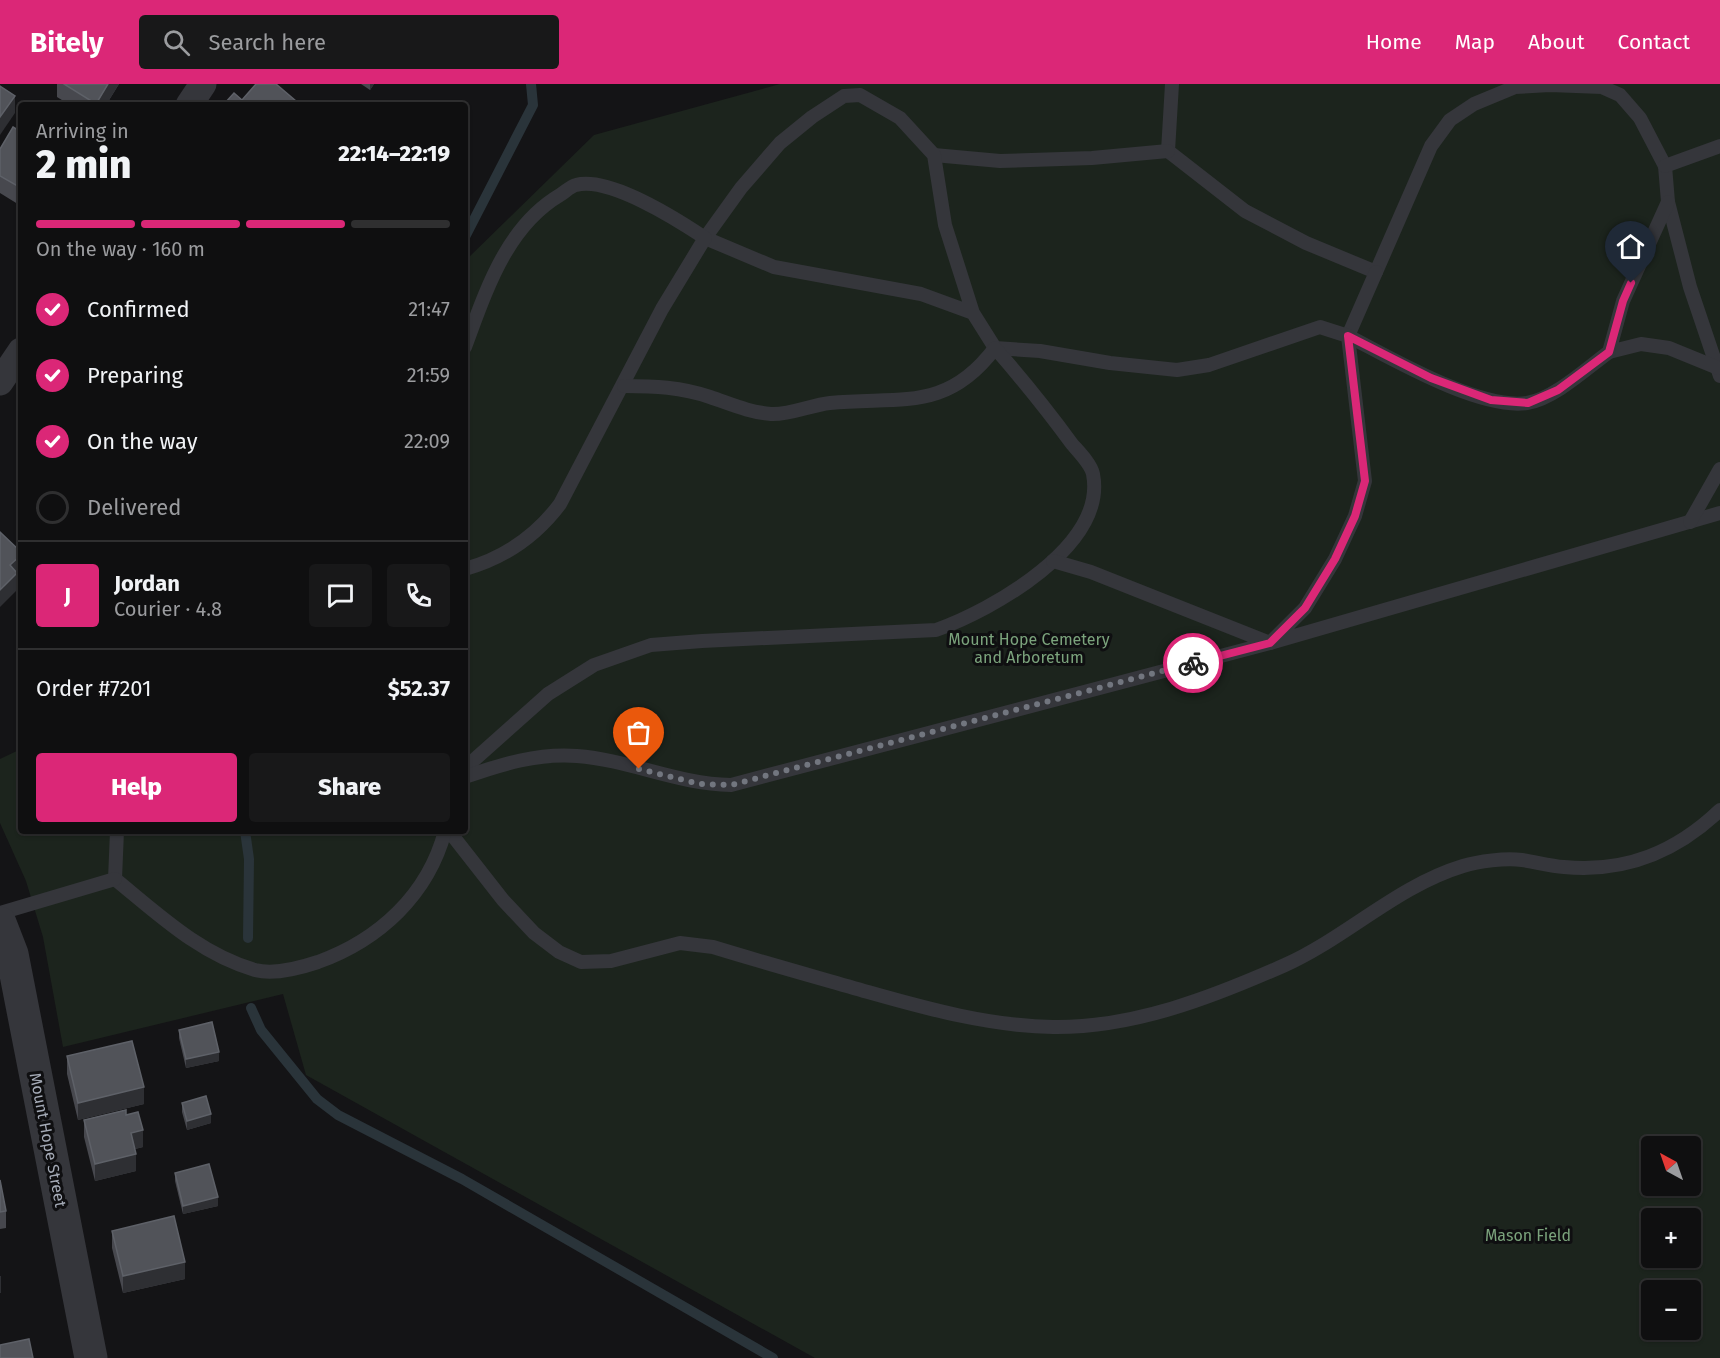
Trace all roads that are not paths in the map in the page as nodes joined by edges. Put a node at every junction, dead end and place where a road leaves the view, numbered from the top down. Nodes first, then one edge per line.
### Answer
1 (203, 84) edge
2 (1172, 84) edge
3 (191, 102) edge
4 (1720, 146) edge
5 (1168, 151) junction
6 (934, 155) junction
7 (1665, 166) junction
8 (1668, 202) junction
9 (705, 238) junction
10 (1376, 272) junction
11 (973, 313) junction
12 (1348, 336) junction
13 (468, 340) edge
14 (995, 348) junction
15 (1609, 352) junction
16 (18, 355) edge
17 (1719, 372) edge
18 (0, 382) edge
19 (624, 386) junction
20 (1720, 469) edge
21 (1720, 513) edge
22 (1690, 522) junction
23 (1053, 561) junction
24 (468, 568) edge
25 (1270, 643) junction
26 (468, 765) edge
27 (468, 776) edge
28 (1720, 810) edge
29 (117, 834) edge
30 (446, 834) edge
31 (449, 834) edge
32 (115, 879) junction
33 (0, 913) edge
34 (0, 923) edge
35 (91, 1358) edge

1 - 3 street
2 - 5 lane
4 - 7 lane
5 - 6 lane
5 - 10 lane
6 - 9 lane
6 - 11 lane
7 - 8 lane
7 - 10 lane
8 - 15 lane
8 - 17 lane
9 - 11 lane
9 - 13 lane
9 - 19 lane
10 - 12 lane
11 - 14 lane
12 - 14 lane
12 - 15 lane
12 - 25 lane
14 - 19 lane
14 - 23 lane
15 - 17 lane
16 - 18 street
19 - 24 lane
20 - 22 lane
21 - 22 lane
22 - 25 lane
23 - 25 lane
23 - 26 lane
25 - 27 lane
28 - 31 lane
29 - 32 lane
30 - 32 lane
32 - 33 lane
34 - 35 street, Mount Hope Street

